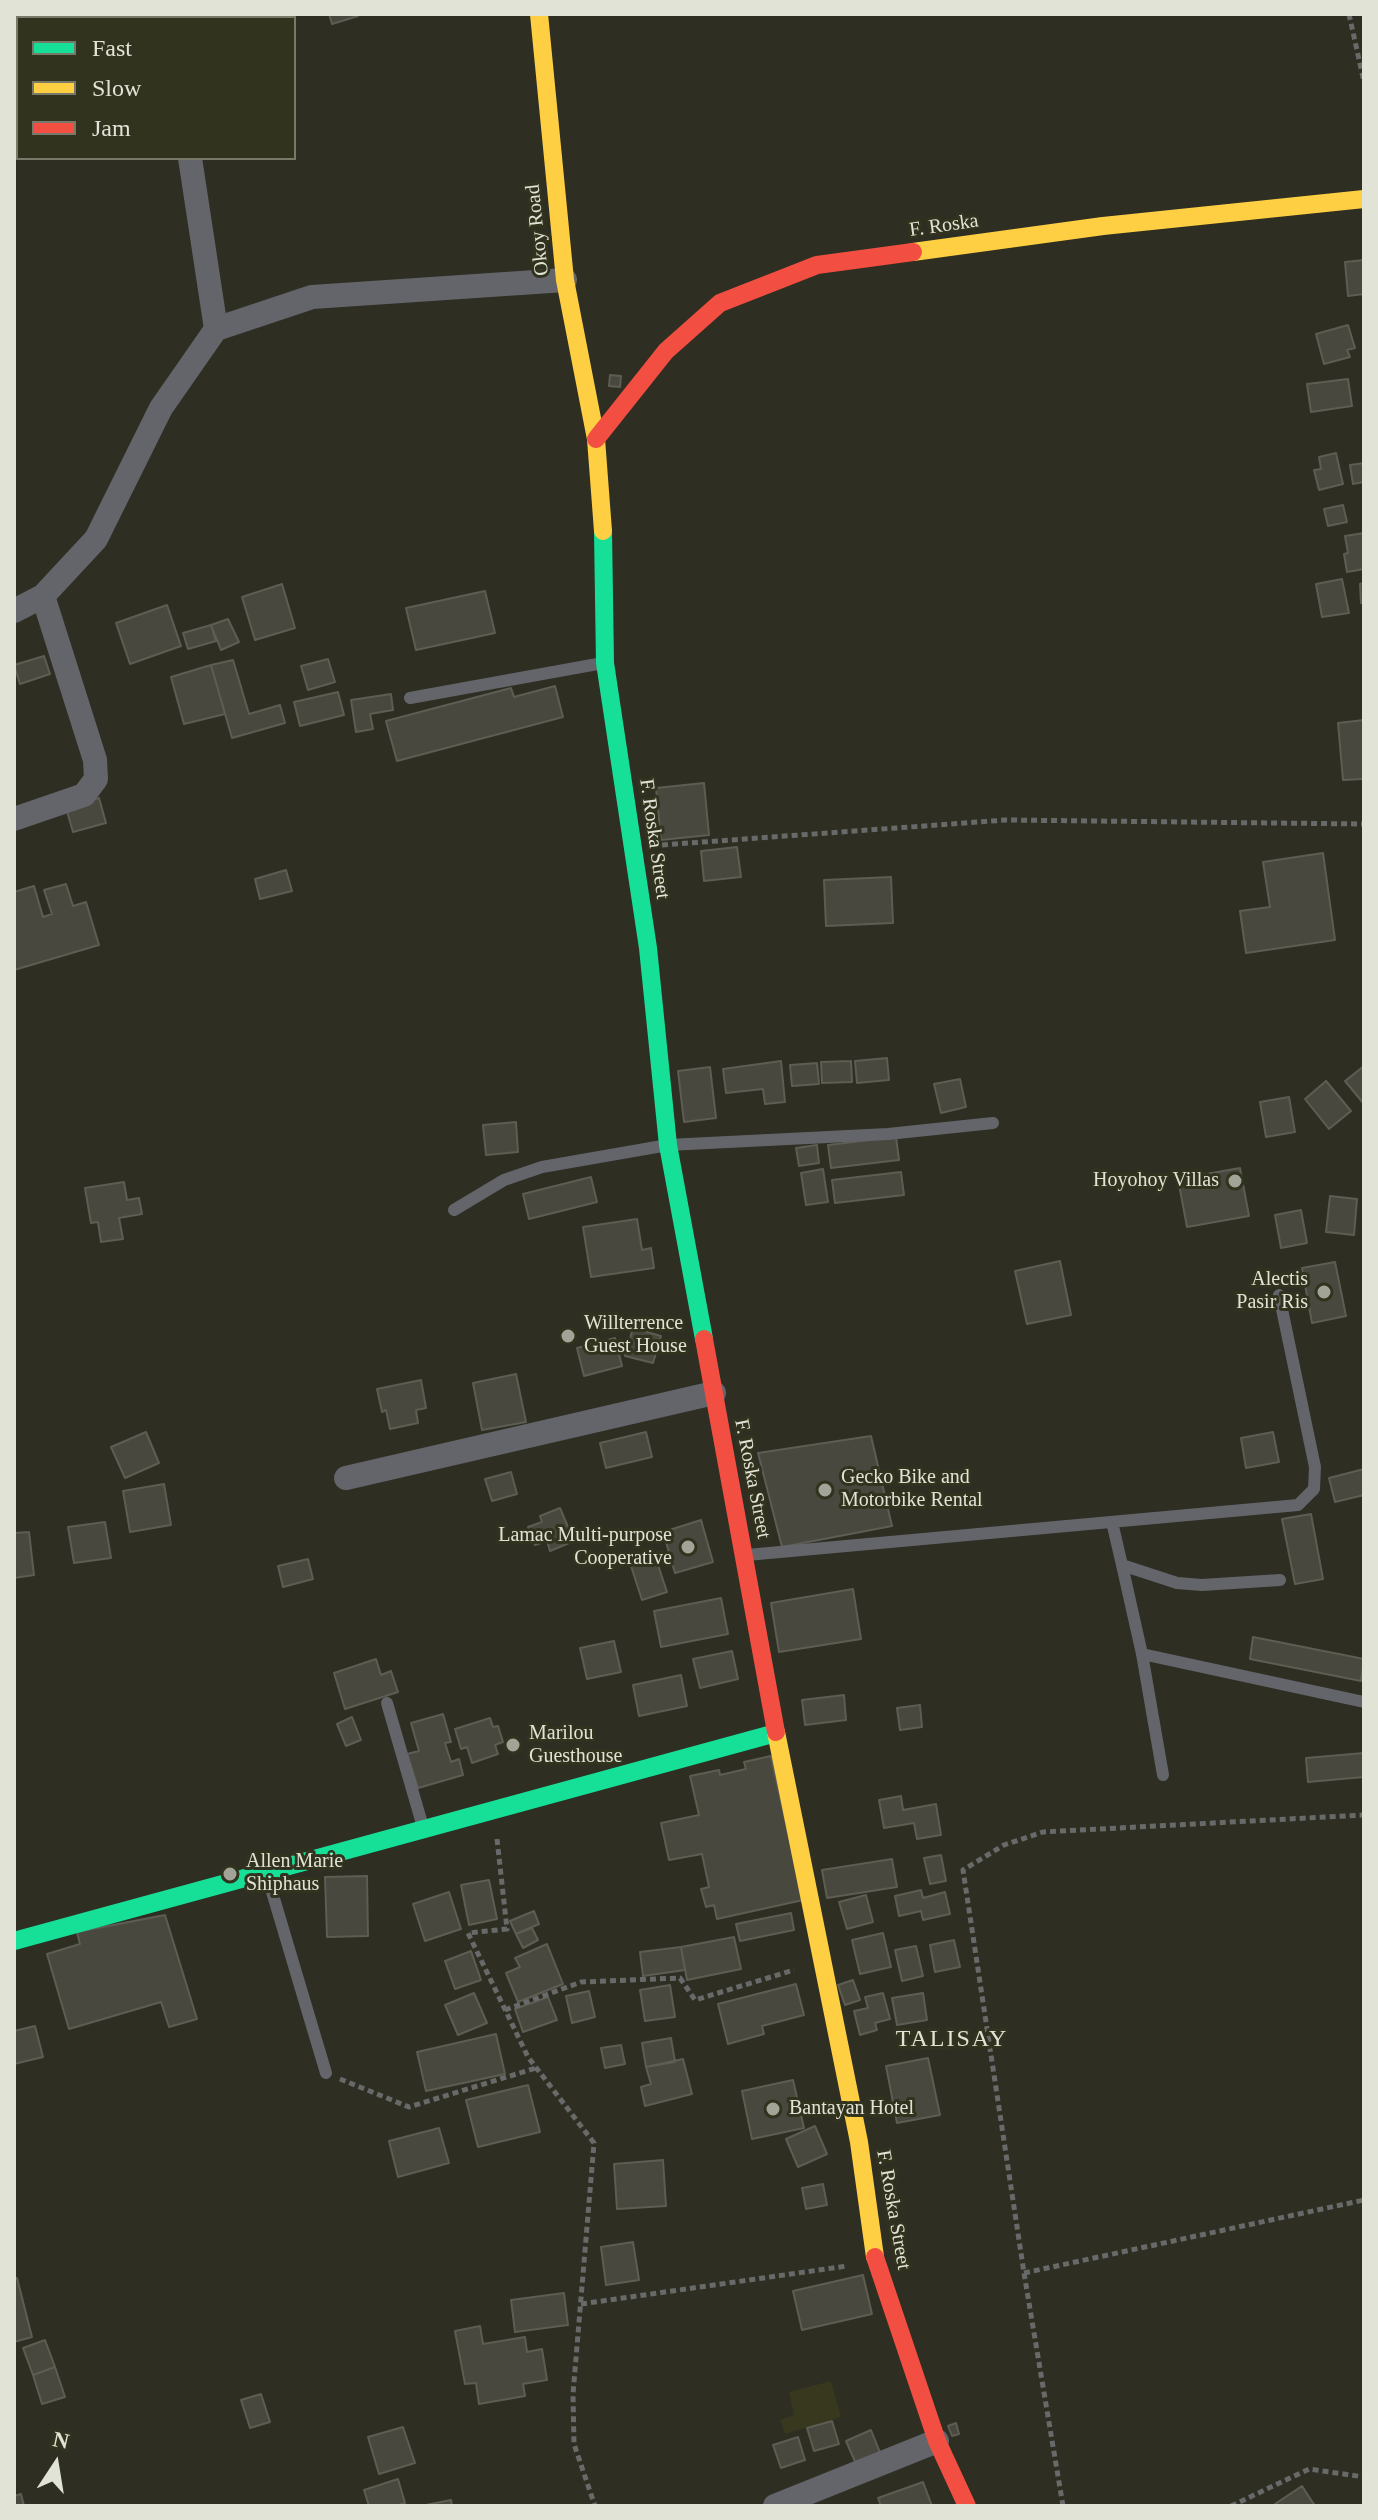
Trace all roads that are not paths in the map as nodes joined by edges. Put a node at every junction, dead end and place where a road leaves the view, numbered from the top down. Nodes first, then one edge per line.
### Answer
1 (539, 14) edge
2 (190, 160) edge
3 (1364, 199) edge
4 (565, 280) junction
5 (216, 329) junction
6 (596, 439) junction
7 (43, 596) junction
8 (14, 611) edge
9 (605, 663) junction
10 (410, 698) dead end
11 (14, 819) edge
12 (993, 1123) dead end
13 (668, 1145) junction
14 (454, 1210) dead end
15 (1279, 1295) dead end
16 (714, 1393) junction
17 (346, 1478) dead end
18 (1112, 1522) junction
19 (744, 1555) junction
20 (1122, 1565) junction
21 (1280, 1580) dead end
22 (1142, 1654) junction
23 (1364, 1702) edge
24 (387, 1703) dead end
25 (776, 1733) junction
26 (1163, 1775) dead end
27 (424, 1830) junction
28 (266, 1872) junction
29 (14, 1941) edge
30 (326, 2073) road end
31 (937, 2441) junction
32 (775, 2506) edge
33 (967, 2506) edge

1 - 4 main road, Okoy Road
2 - 5 street
3 - 6 main road, F. Roska
4 - 5 street
4 - 6 main road, Okoy Road
5 - 7 street
6 - 9 main road, F. Roska Street
7 - 8 street
7 - 11 street
9 - 10 lane
9 - 13 main road, F. Roska Street
12 - 13 lane
13 - 14 lane
13 - 16 main road, F. Roska Street
15 - 18 lane
16 - 17 street
16 - 19 main road, F. Roska Street
18 - 19 lane
18 - 20 lane
19 - 25 main road, F. Roska Street
20 - 21 lane
20 - 22 lane
22 - 23 lane
22 - 26 lane
24 - 27 lane
25 - 27 main road
25 - 31 main road, F. Roska Street
27 - 28 main road
28 - 29 main road
28 - 30 lane
31 - 32 street
31 - 33 main road, F. Roska Street

